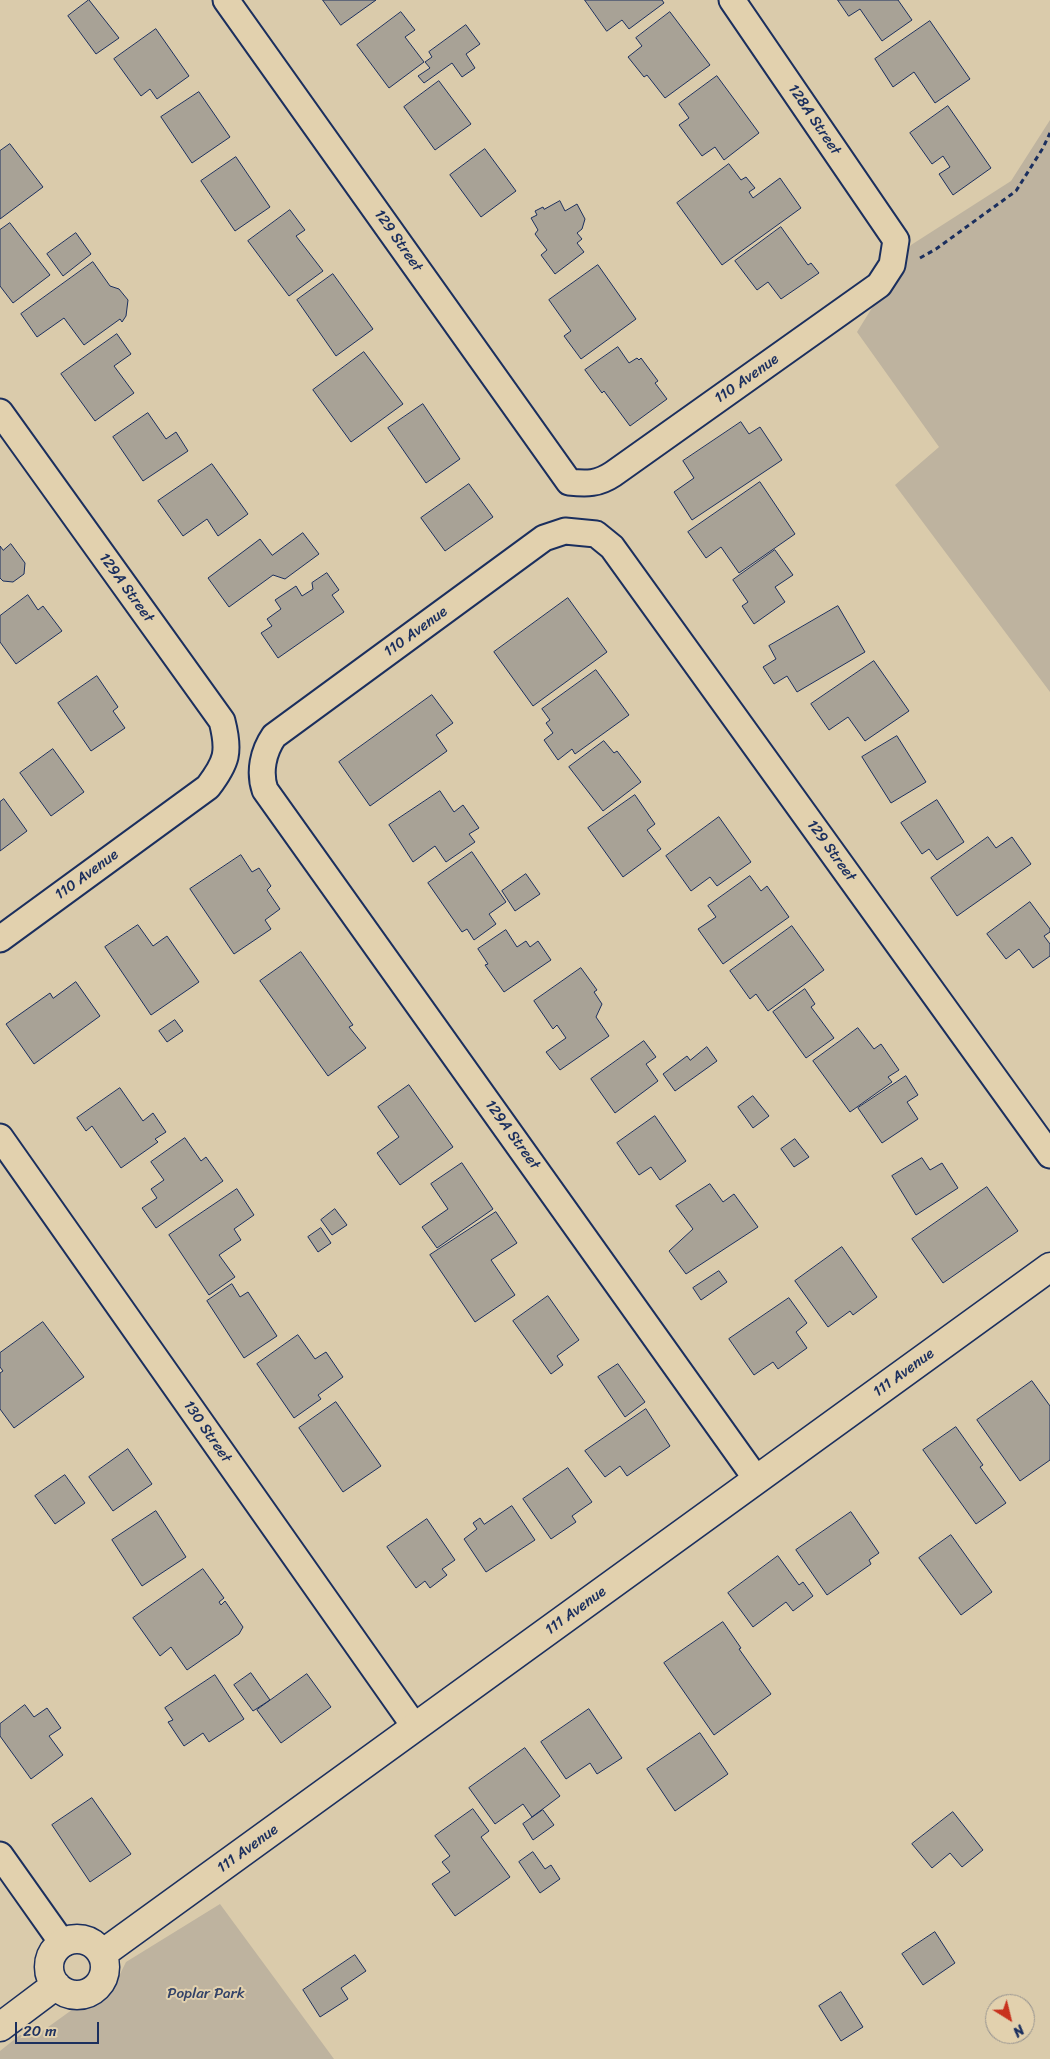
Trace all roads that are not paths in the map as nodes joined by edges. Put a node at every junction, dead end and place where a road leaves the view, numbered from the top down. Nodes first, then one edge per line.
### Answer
1 (226, 0) edge
2 (732, 0) edge
3 (896, 240) joint
4 (0, 412) edge
5 (569, 482) joint
6 (612, 547) joint
7 (220, 772) joint
8 (265, 790) joint
9 (0, 939) edge
10 (0, 1136) edge
11 (1050, 1155) edge
12 (1050, 1267) edge
13 (757, 1480) junction
14 (415, 1727) junction
15 (0, 1855) edge
16 (63, 1944) junction
17 (102, 1954) junction
18 (56, 1985) junction
19 (0, 2027) edge

1 - 5 street, 129 Street
2 - 3 street, 128A Street
3 - 5 street, 110 Avenue
4 - 7 street, 129A Street
6 - 8 street, 110 Avenue
6 - 11 street, 129 Street
7 - 9 street, 110 Avenue
8 - 13 street, 129A Street
10 - 14 street, 130 Street
12 - 13 street, 111 Avenue
13 - 14 street, 111 Avenue
14 - 17 street, 111 Avenue
15 - 16 street
16 - 17 street
16 - 18 street
17 - 18 street
18 - 19 street

